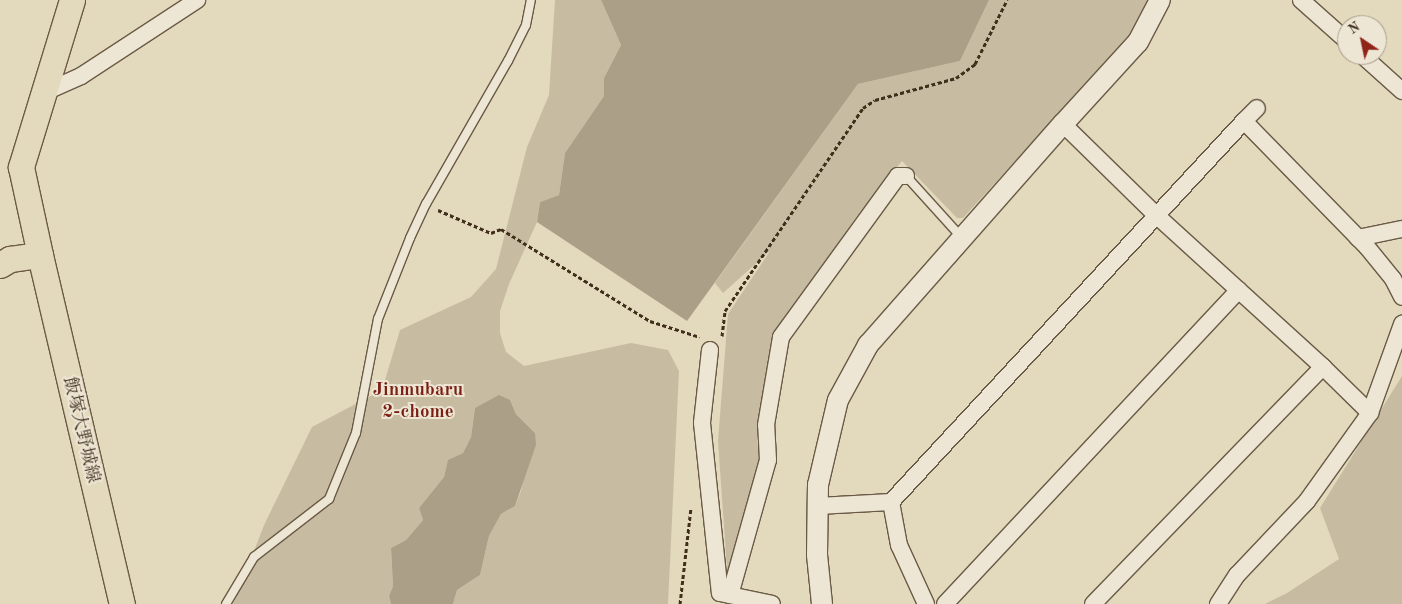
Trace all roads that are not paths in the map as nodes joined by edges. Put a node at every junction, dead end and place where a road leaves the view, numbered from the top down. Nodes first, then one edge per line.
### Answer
1 (196, 0) edge
2 (531, 0) edge
3 (1160, 0) edge
4 (1301, 0) edge
5 (68, 1) edge
6 (1337, 32) edge
7 (1373, 65) edge
8 (1402, 91) edge
9 (43, 93) junction
10 (1256, 108) dead end
11 (1244, 121) junction
12 (1062, 124) junction
13 (906, 176) joint
14 (1156, 215) junction
15 (1402, 229) edge
16 (962, 238) junction
17 (1358, 238) junction
18 (40, 255) junction
19 (0, 265) edge
20 (1239, 290) junction
21 (1402, 297) edge
22 (1402, 324) edge
23 (716, 345) road end
24 (1323, 367) junction
25 (1370, 413) junction
26 (891, 502) junction
27 (818, 506) junction
28 (730, 595) junction
29 (122, 604) edge
30 (226, 604) edge
31 (772, 604) edge
32 (822, 604) edge
33 (926, 604) edge
34 (945, 604) edge
35 (1093, 604) edge
36 (1218, 604) edge

1 - 9 street
2 - 30 lane
3 - 12 street
4 - 6 street
5 - 9 main road, 飯塚大野城線
7 - 8 street
9 - 18 main road, 飯塚大野城線
10 - 11 street
11 - 14 street
11 - 17 street
12 - 14 street
12 - 16 street
13 - 16 lane
13 - 28 street
14 - 20 street
14 - 26 street
15 - 17 street
16 - 27 street
17 - 21 street
18 - 19 main road
18 - 29 main road, 飯塚大野城線
20 - 24 street
20 - 34 street
22 - 25 street
23 - 28 street
24 - 25 street
24 - 35 street
25 - 36 street
26 - 27 street
26 - 33 street
27 - 32 street
28 - 31 street

